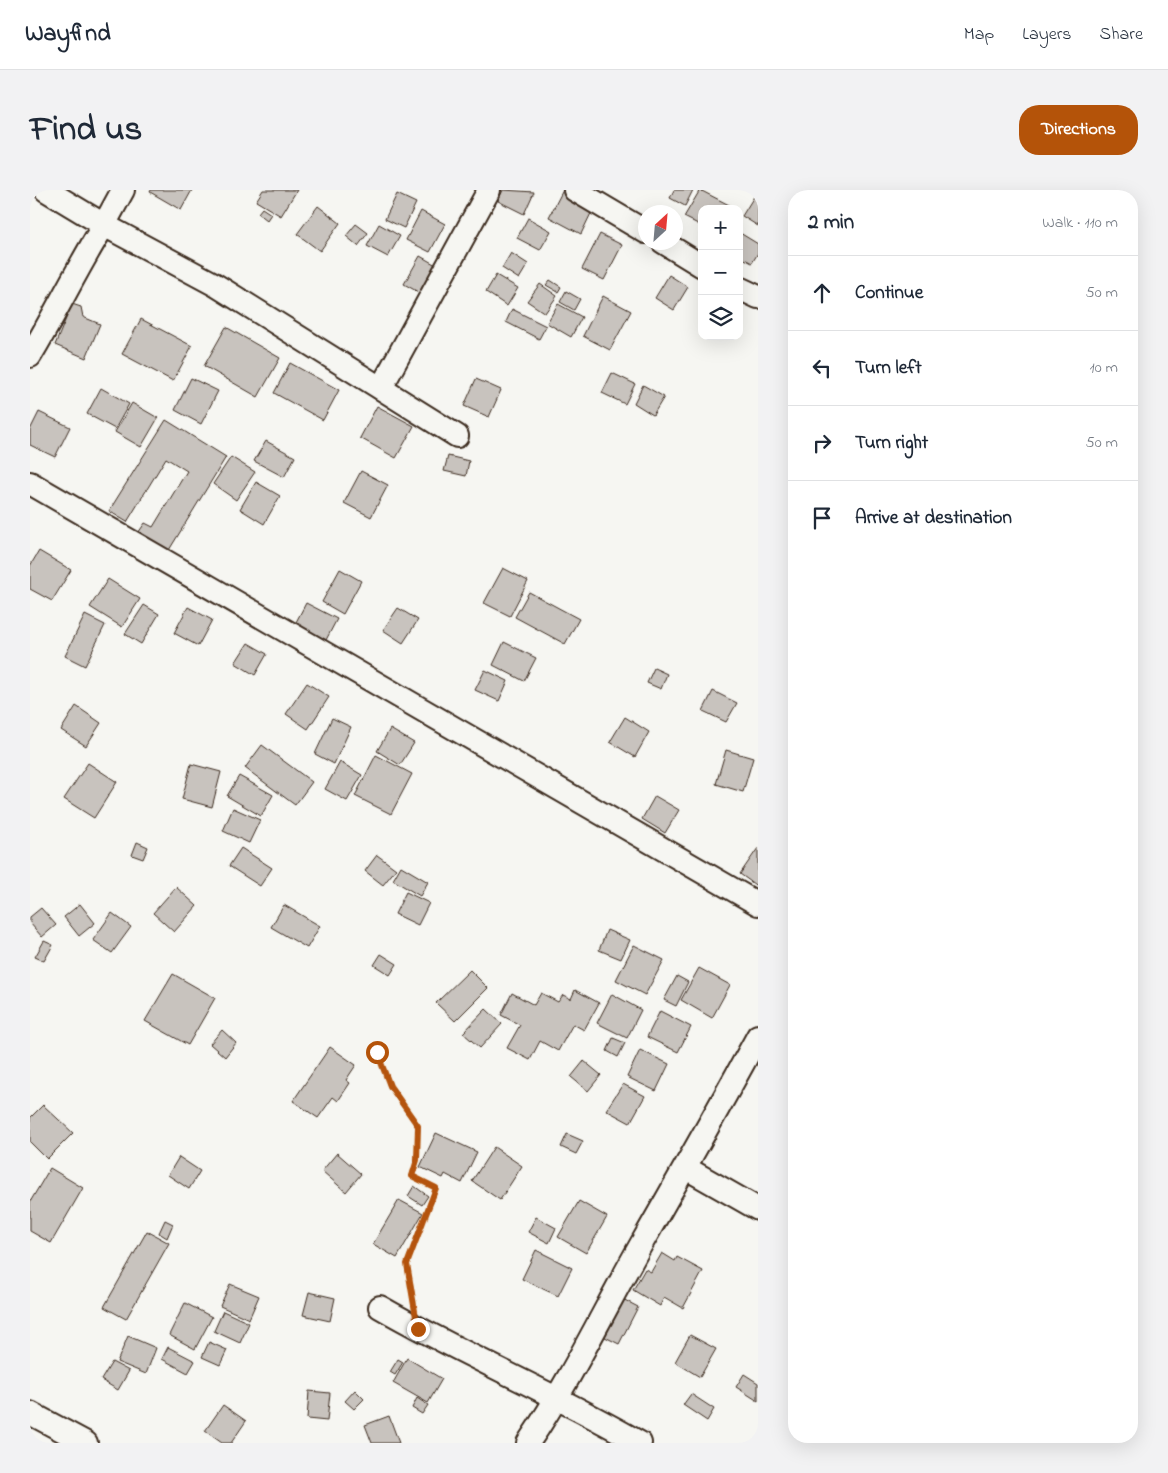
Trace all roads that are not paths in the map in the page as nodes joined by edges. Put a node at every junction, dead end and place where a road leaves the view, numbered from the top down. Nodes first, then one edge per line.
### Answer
1 (46, 190) edge
2 (123, 190) edge
3 (489, 190) edge
4 (575, 190) edge
5 (104, 225) junction
6 (638, 227) edge
7 (676, 250) edge
8 (698, 264) edge
9 (743, 290) edge
10 (758, 297) edge
11 (30, 356) edge
12 (381, 388) junction
13 (457, 436) dead end
14 (30, 483) edge
15 (758, 904) edge
16 (758, 1036) edge
17 (686, 1168) junction
18 (758, 1209) edge
19 (380, 1307) dead end
20 (558, 1399) junction
21 (30, 1413) edge
22 (86, 1443) edge
23 (528, 1443) edge
24 (640, 1443) edge

1 - 5 street
2 - 5 street
3 - 12 street
4 - 6 street
5 - 11 street
5 - 12 street
7 - 8 street
9 - 10 street
12 - 13 street
14 - 15 street
16 - 17 street
17 - 18 street
17 - 20 street
19 - 20 street
20 - 23 street
20 - 24 street
21 - 22 street

